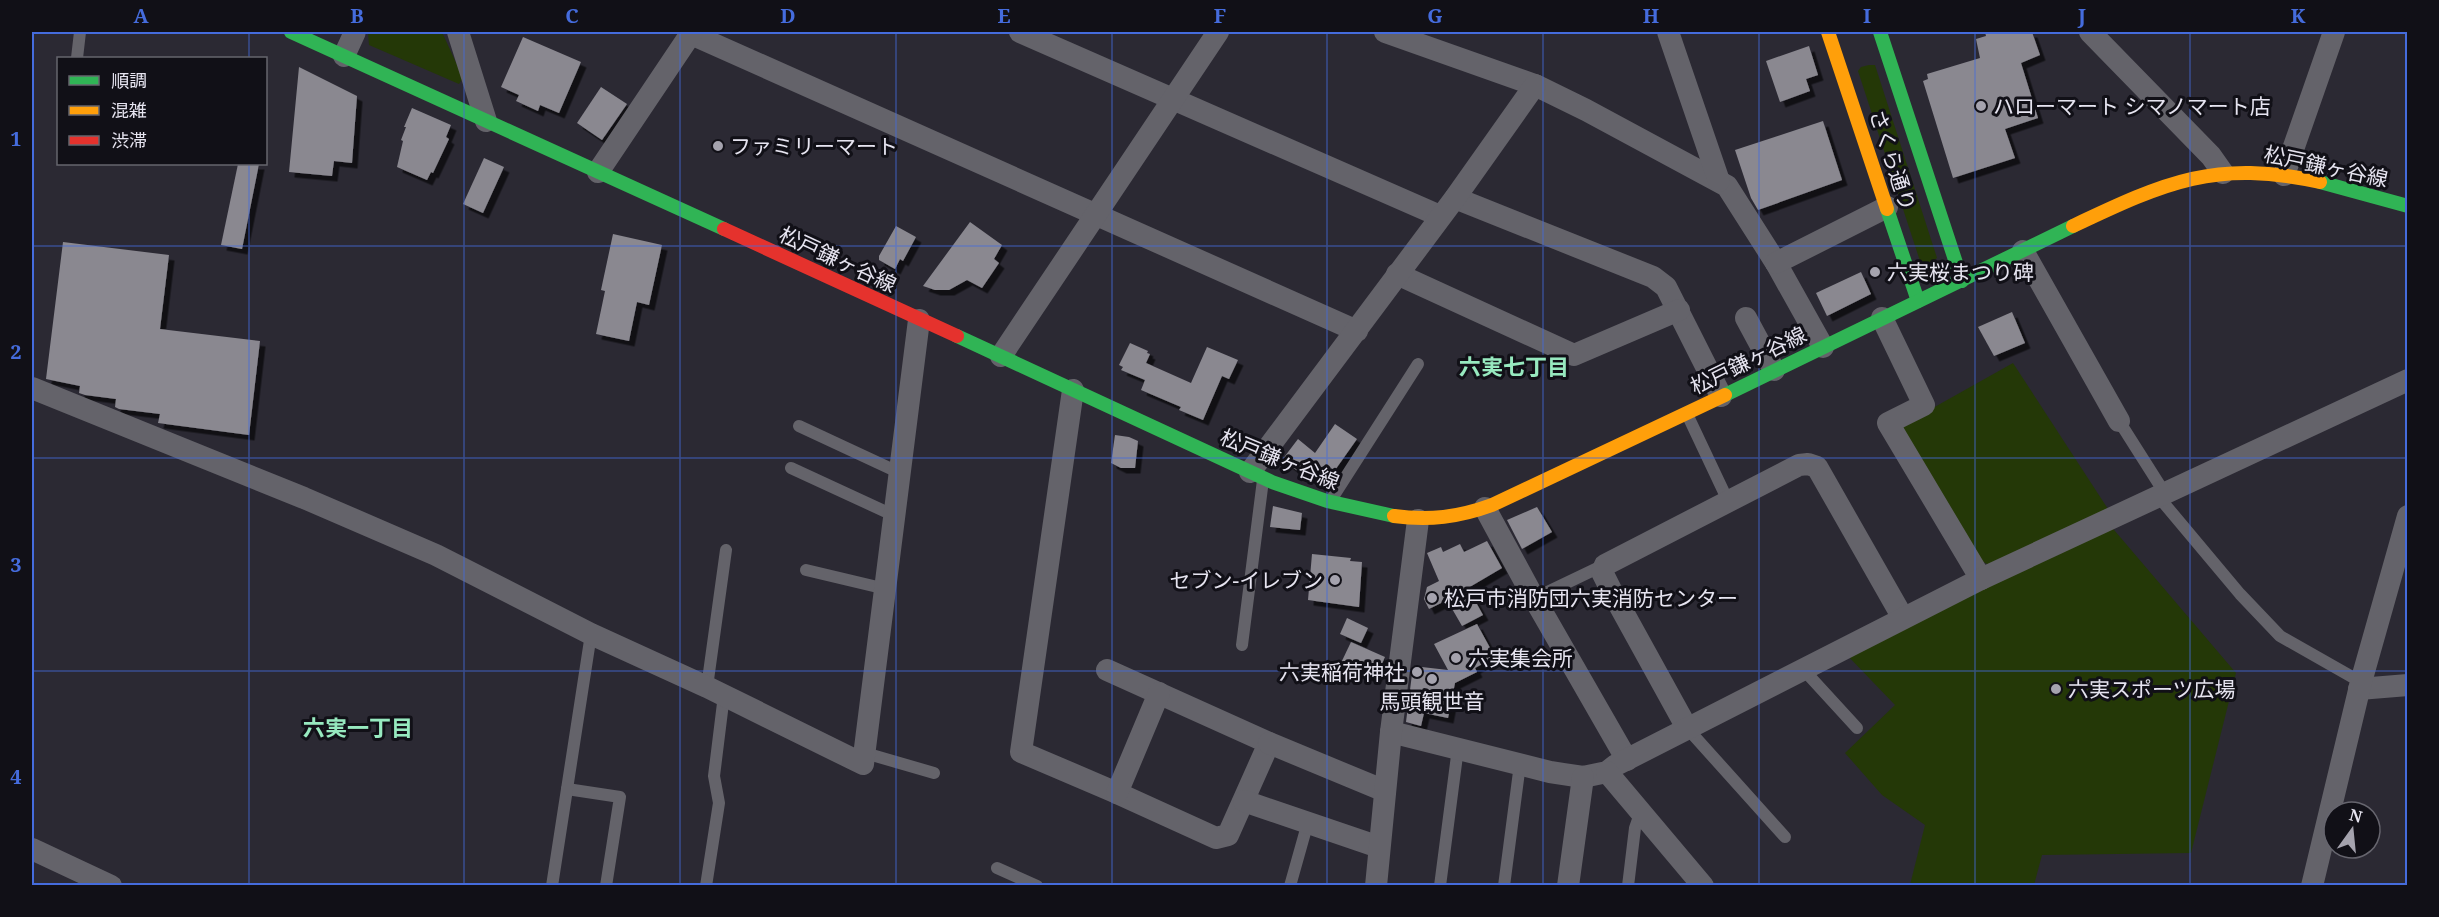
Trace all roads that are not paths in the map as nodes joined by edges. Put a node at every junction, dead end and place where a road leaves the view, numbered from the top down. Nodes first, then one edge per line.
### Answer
1 (80, 32) edge
2 (291, 32) edge
3 (355, 32) edge
4 (458, 32) edge
5 (1020, 32) edge
6 (1218, 32) edge
7 (1385, 32) edge
8 (1668, 32) edge
9 (1828, 32) edge
10 (1880, 32) edge
11 (2090, 32) edge
12 (2334, 32) edge
13 (692, 33) edge
14 (344, 56) junction
15 (77, 57) edge
16 (1535, 85) junction
17 (1174, 100) junction
18 (486, 121) junction
19 (598, 172) junction
20 (2223, 173) junction
21 (2284, 175) junction
22 (1719, 181) junction
23 (1455, 198) junction
24 (2408, 206) edge
25 (1887, 207) junction
26 (1094, 215) junction
27 (1440, 216) junction
28 (2023, 251) junction
29 (1776, 263) junction
30 (1397, 274) junction
31 (1962, 281) junction
32 (1918, 301) junction
33 (1679, 310) junction
34 (1746, 318) dead end
35 (1882, 318) junction
36 (920, 320) junction
37 (1357, 331) junction
38 (1823, 347) junction
39 (1001, 356) junction
40 (1418, 364) dead end
41 (1774, 370) junction
42 (2408, 380) edge
43 (32, 388) edge
44 (1073, 390) junction
45 (1721, 396) junction
46 (1687, 413) junction
47 (2119, 421) joint
48 (799, 426) dead end
49 (791, 468) dead end
50 (900, 473) junction
51 (1256, 476) junction
52 (2161, 493) junction
53 (1329, 503) junction
54 (1729, 503) junction
55 (1485, 508) junction
56 (895, 516) junction
57 (1418, 520) junction
58 (2406, 524) edge
59 (726, 550) dead end
60 (1605, 565) junction
61 (806, 570) dead end
62 (1981, 579) junction
63 (886, 589) junction
64 (1535, 597) junction
65 (1903, 618) junction
66 (591, 634) junction
67 (1242, 645) dead end
68 (1802, 668) junction
69 (1107, 670) dead end
70 (2360, 685) junction
71 (2408, 685) edge
72 (716, 691) junction
73 (1159, 693) junction
74 (1687, 728) junction
75 (1857, 728) dead end
76 (1391, 732) junction
77 (1269, 743) junction
78 (1458, 748) junction
79 (865, 753) junction
80 (1627, 760) junction
81 (1520, 764) junction
82 (1607, 772) junction
83 (934, 773) dead end
84 (1583, 777) junction
85 (567, 789) junction
86 (1385, 791) junction
87 (1117, 792) junction
88 (1244, 801) junction
89 (1641, 811) junction
90 (1308, 822) junction
91 (1785, 837) dead end
92 (1379, 847) junction
93 (32, 849) edge
94 (997, 868) dead end
95 (111, 885) edge
96 (552, 885) edge
97 (606, 885) edge
98 (706, 885) edge
99 (1037, 885) edge
100 (1290, 885) edge
101 (1376, 885) edge
102 (1440, 885) edge
103 (1504, 885) edge
104 (1568, 885) edge
105 (1628, 885) edge
106 (1703, 885) edge
107 (2312, 885) edge

1 - 15 lane
2 - 14 main road, 松戸鎌ヶ谷線
3 - 14 street
4 - 18 street
5 - 17 street
6 - 17 street
7 - 16 street
8 - 22 street
9 - 25 main road, さくら通り
10 - 31 main road, さくら通り
11 - 20 street
12 - 21 street
13 - 19 street
13 - 26 street
14 - 18 main road, 松戸鎌ヶ谷線
16 - 22 street
16 - 23 street
17 - 26 street
17 - 27 street
18 - 19 main road, 松戸鎌ヶ谷線
19 - 36 main road, 松戸鎌ヶ谷線
20 - 21 main road, 松戸鎌ヶ谷線
20 - 28 main road, 松戸鎌ヶ谷線
21 - 24 main road, 松戸鎌ヶ谷線
22 - 29 street
23 - 27 street
23 - 33 street
25 - 29 street
25 - 32 main road, さくら通り
26 - 37 street
26 - 39 street
27 - 30 street
28 - 31 main road, 松戸鎌ヶ谷線
28 - 47 street
29 - 38 street
30 - 33 street
30 - 37 street
31 - 32 main road, 松戸鎌ヶ谷線
32 - 35 main road, 松戸鎌ヶ谷線
33 - 45 street
34 - 41 street
35 - 38 main road, 松戸鎌ヶ谷線
35 - 62 street
36 - 39 main road, 松戸鎌ヶ谷線
36 - 50 street
37 - 51 street
38 - 41 main road, 松戸鎌ヶ谷線
39 - 44 main road, 松戸鎌ヶ谷線
40 - 53 lane
41 - 45 main road, 松戸鎌ヶ谷線
42 - 52 street
43 - 66 street
44 - 51 main road, 松戸鎌ヶ谷線
44 - 87 street
45 - 46 main road, 松戸鎌ヶ谷線
46 - 54 lane
46 - 55 main road, 松戸鎌ヶ谷線
47 - 52 lane
48 - 50 lane
49 - 56 lane
50 - 56 street
51 - 53 main road, 松戸鎌ヶ谷線
51 - 67 lane
52 - 62 street
52 - 70 lane
53 - 57 main road, 松戸鎌ヶ谷線
54 - 60 street
54 - 65 street
55 - 57 main road, 松戸鎌ヶ谷線
55 - 64 street
56 - 63 street
57 - 76 street
58 - 70 street
59 - 72 lane
60 - 64 lane
60 - 74 street
61 - 63 lane
62 - 65 street
63 - 79 street
64 - 80 street
65 - 68 street
66 - 72 street
66 - 85 lane
68 - 74 street
68 - 75 lane
69 - 73 street
70 - 71 street
70 - 107 street
72 - 79 street
72 - 98 lane
73 - 77 street
73 - 87 street
74 - 80 street
74 - 91 lane
76 - 78 street
76 - 86 street
77 - 86 street
77 - 88 street
78 - 81 street
78 - 102 lane
79 - 83 lane
80 - 82 street
81 - 84 street
81 - 103 lane
82 - 84 street
82 - 89 street
84 - 104 street
85 - 96 lane
85 - 97 lane
86 - 92 street
87 - 88 street
88 - 90 street
89 - 105 lane
89 - 106 street
90 - 92 street
90 - 100 lane
92 - 101 street
93 - 95 street
94 - 99 lane

